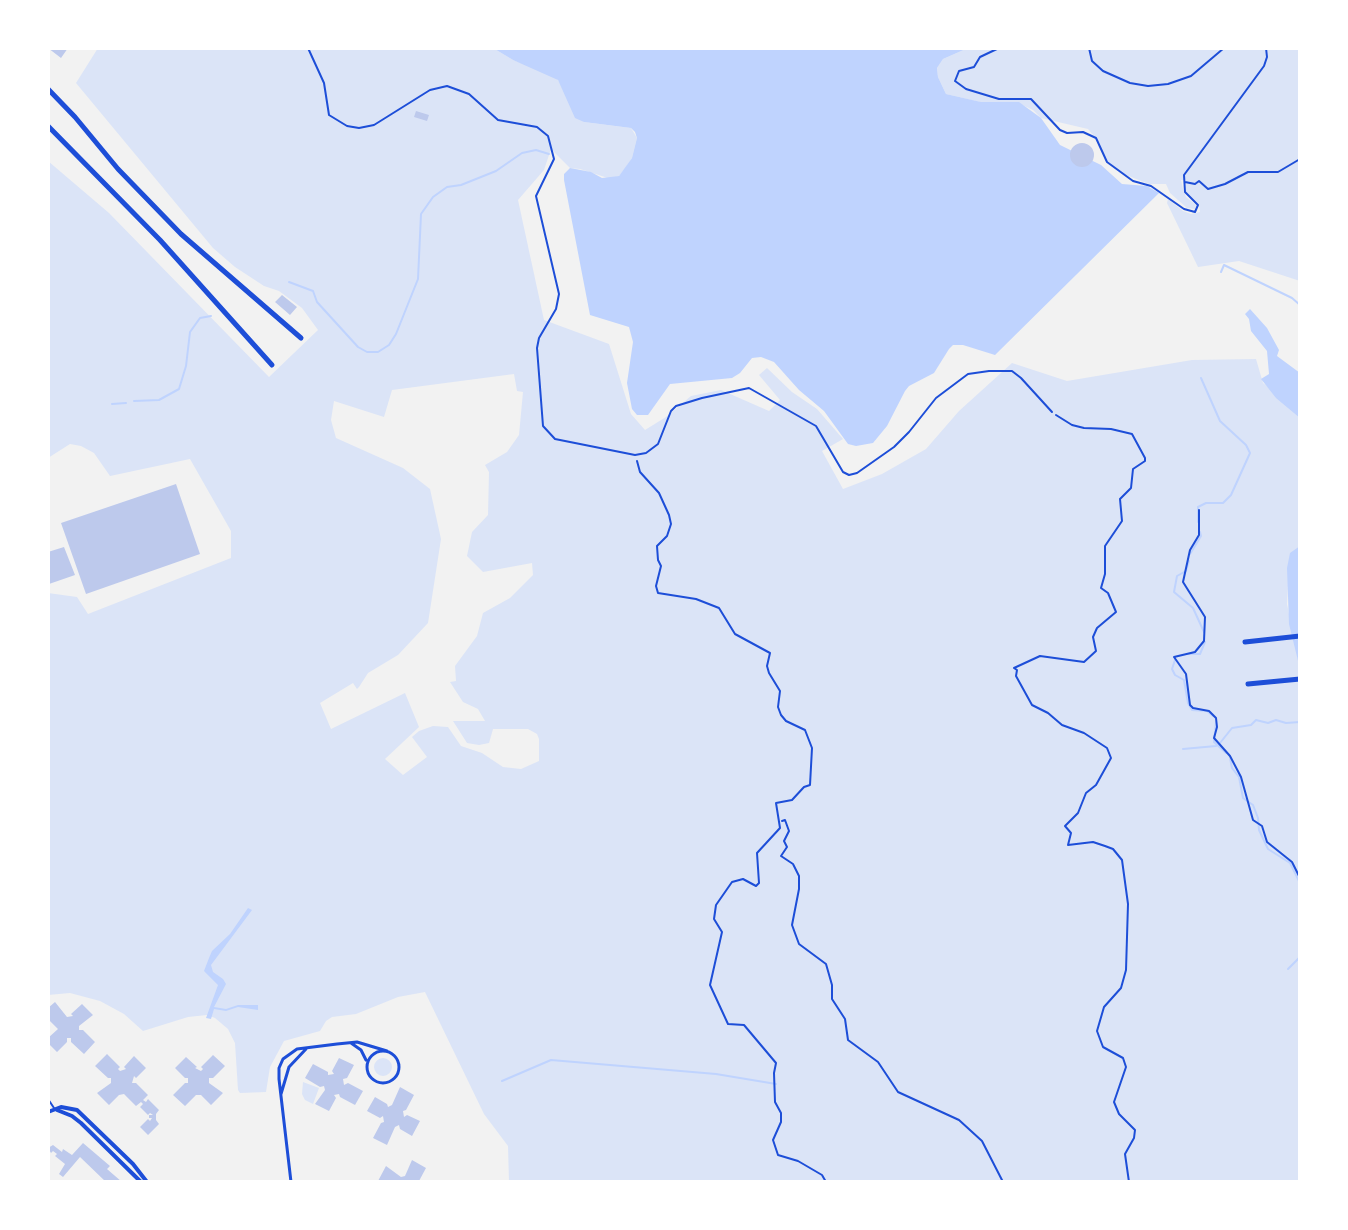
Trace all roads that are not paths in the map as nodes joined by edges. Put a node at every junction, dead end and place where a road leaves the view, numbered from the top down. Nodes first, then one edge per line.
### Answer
1 (308, 48) edge
2 (48, 89) edge
3 (48, 126) edge
4 (301, 338) dead end
5 (272, 365) dead end
6 (1052, 412) road end
7 (1300, 636) edge
8 (1245, 642) dead end
9 (1300, 679) edge
10 (1248, 684) dead end
11 (349, 1043) junction
12 (310, 1046) junction
13 (387, 1051) junction
14 (367, 1064) junction
15 (281, 1097) junction
16 (48, 1099) edge
17 (55, 1110) junction
18 (48, 1112) edge
19 (144, 1182) edge
20 (291, 1182) edge

1 - 6 lane
2 - 4 highway
3 - 5 highway
7 - 8 highway
9 - 10 highway
11 - 12 street
11 - 13 street
11 - 14 street
12 - 15 street
12 - 15 street
13 - 14 street
13 - 14 street
15 - 20 street
16 - 17 lane
17 - 18 street
17 - 19 street

